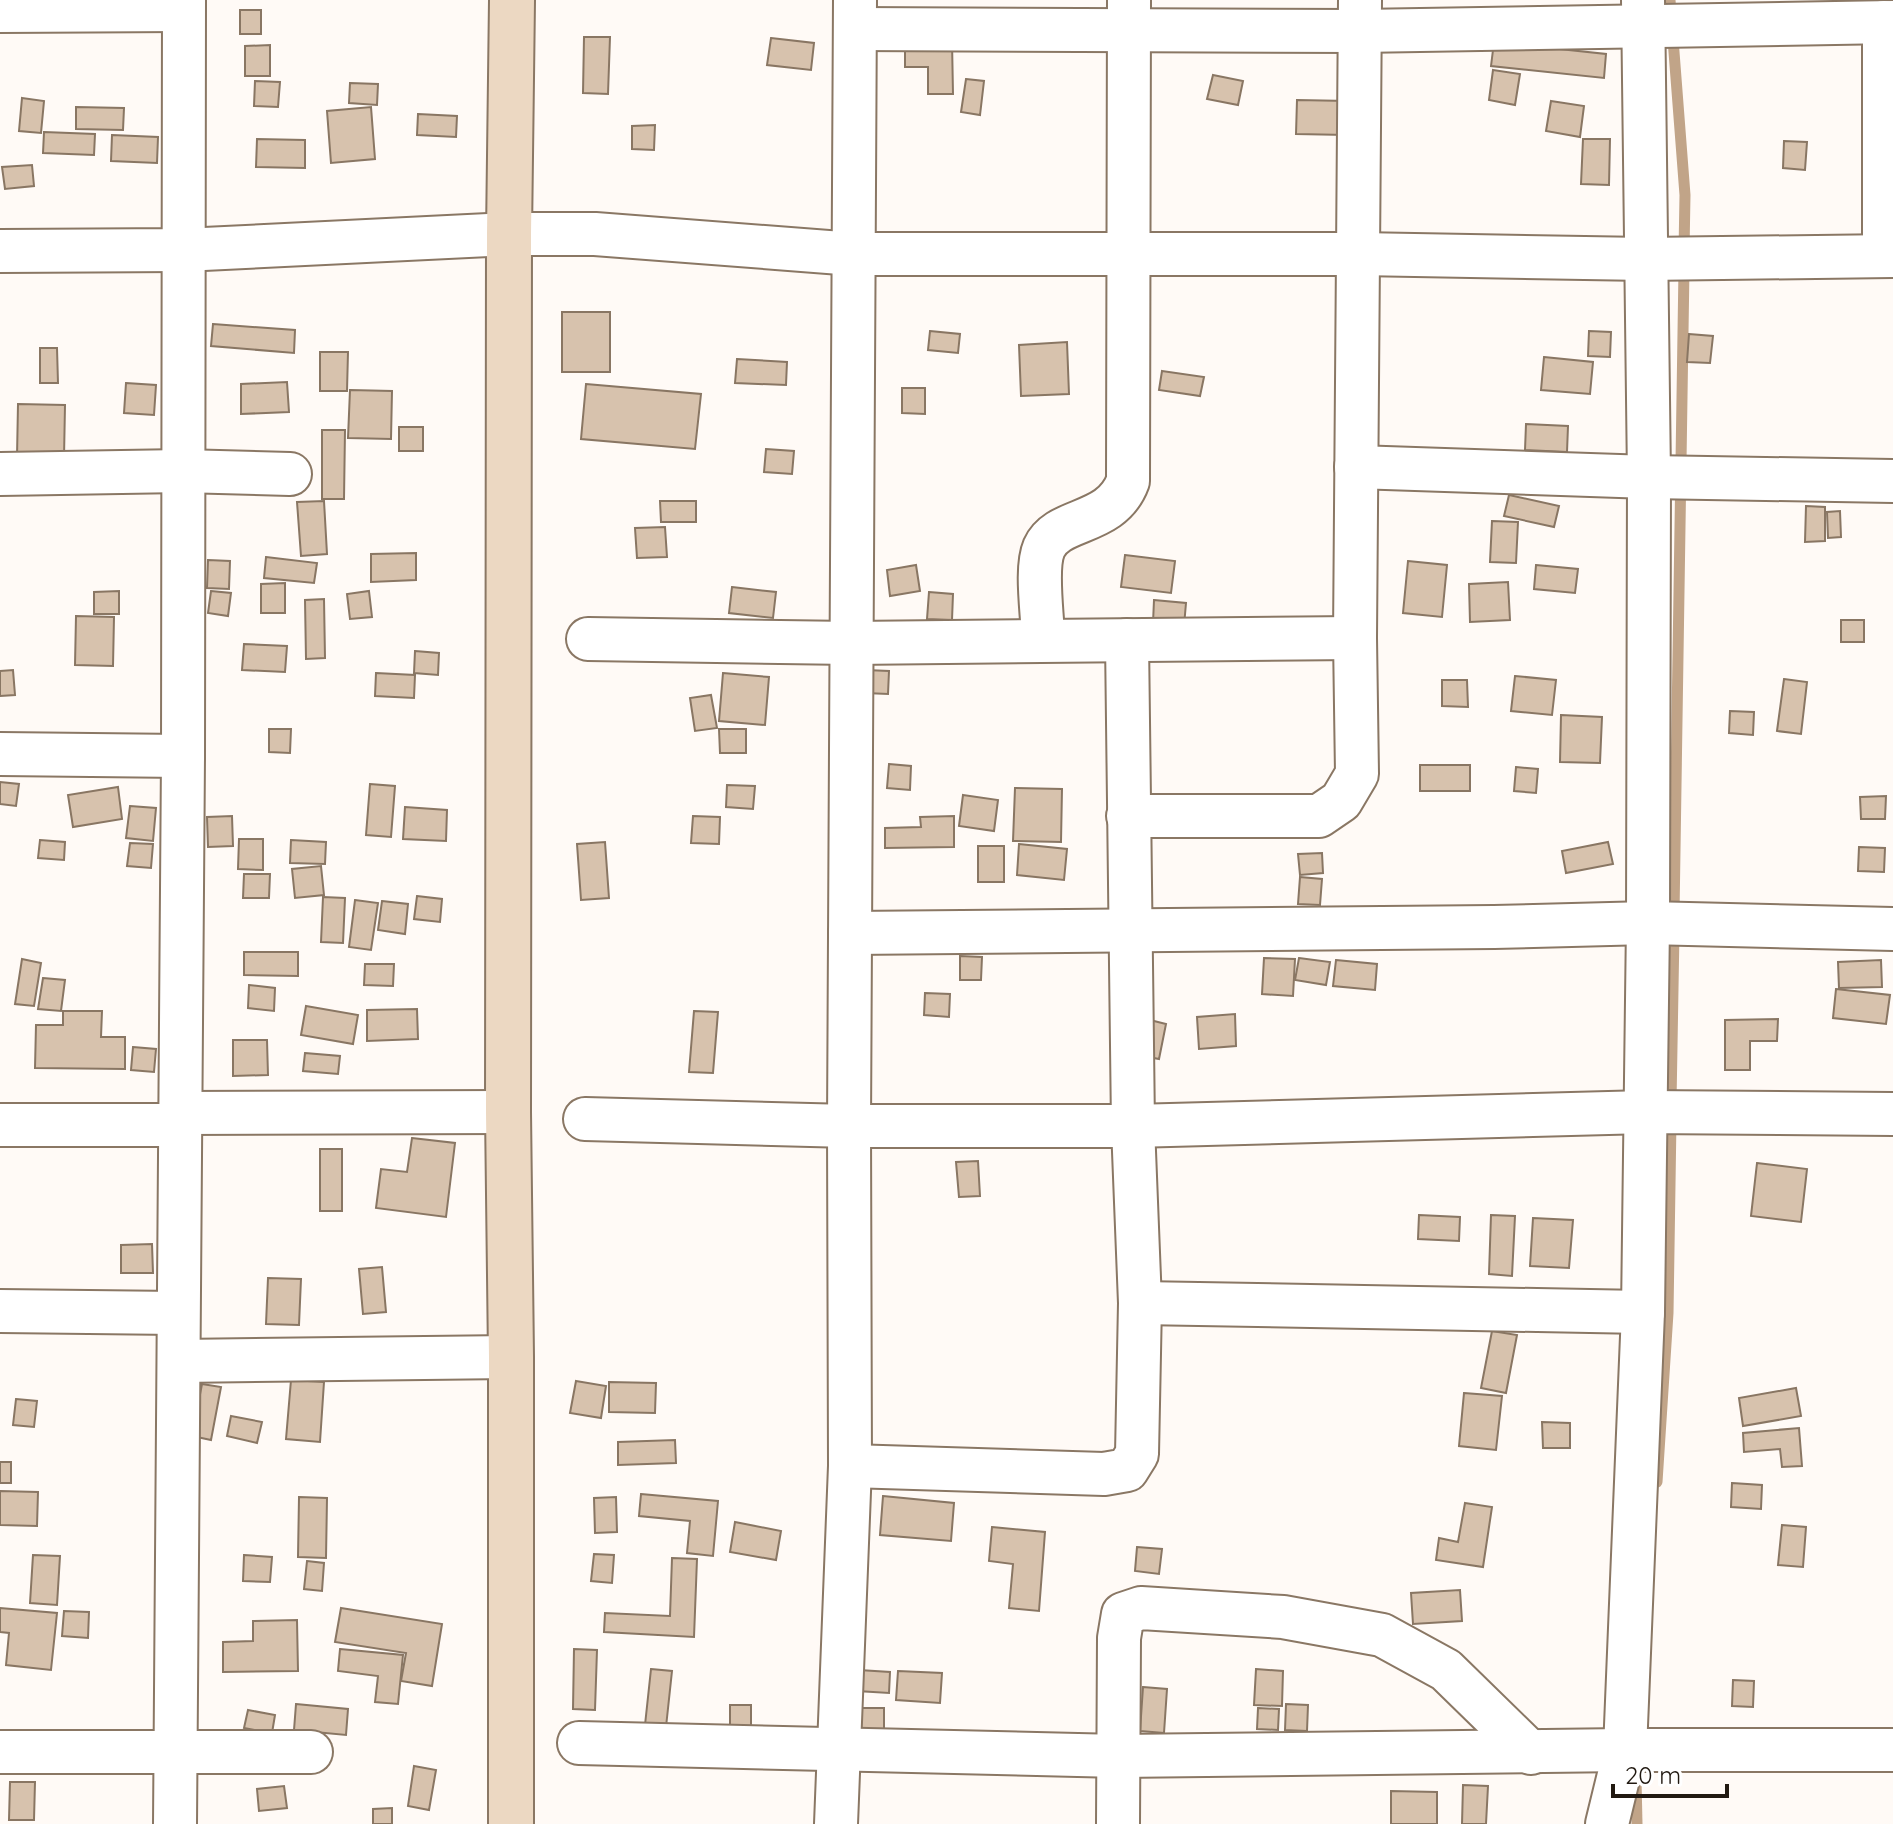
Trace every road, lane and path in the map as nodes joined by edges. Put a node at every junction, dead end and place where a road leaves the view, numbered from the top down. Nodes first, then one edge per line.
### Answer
1 (512, 0) edge
2 (184, 5) edge
3 (0, 11) edge
4 (1643, 13) edge
5 (855, 15) edge
6 (1129, 15) edge
7 (1360, 15) edge
8 (1888, 22) edge
9 (509, 234) junction
10 (183, 250) junction
11 (0, 251) edge
12 (854, 254) junction
13 (1129, 254) junction
14 (1359, 254) junction
15 (1889, 256) edge
16 (1645, 259) junction
17 (1356, 467) junction
18 (182, 471) junction
19 (0, 474) edge
20 (290, 474) dead end
21 (1649, 477) junction
22 (1893, 481) edge
23 (1355, 638) junction
24 (588, 639) dead end
25 (1043, 640) junction
26 (1127, 640) junction
27 (851, 643) junction
28 (0, 754) edge
29 (183, 756) junction
30 (1128, 816) junction
31 (1648, 923) junction
32 (1130, 929) junction
33 (1893, 929) edge
34 (850, 933) junction
35 (508, 1112) junction
36 (1646, 1112) junction
37 (180, 1119) junction
38 (585, 1119) dead end
39 (1892, 1122) edge
40 (0, 1125) edge
41 (849, 1126) junction
42 (1133, 1126) junction
43 (1140, 1303) junction
44 (0, 1311) edge
45 (1643, 1312) junction
46 (177, 1313) junction
47 (511, 1357) junction
48 (179, 1361) junction
49 (850, 1466) junction
50 (579, 1743) dead end
51 (837, 1750) junction
52 (1625, 1750) junction
53 (1893, 1750) edge
54 (0, 1752) edge
55 (175, 1752) junction
56 (311, 1752) dead end
57 (1531, 1753) junction
58 (1119, 1756) junction
59 (175, 1824) edge
60 (511, 1824) edge
61 (836, 1824) edge
62 (1118, 1824) edge
63 (1607, 1824) edge

1 - 9 main road
2 - 3 street
2 - 10 street
4 - 7 street
4 - 8 street
4 - 16 street
5 - 6 street
5 - 12 street
6 - 7 street
6 - 13 street
7 - 14 street
8 - 15 street
9 - 10 street
9 - 12 street
9 - 35 main road
10 - 11 street
10 - 18 street
12 - 13 street
12 - 27 street
13 - 14 street
13 - 25 street
14 - 16 street
14 - 17 street
15 - 16 street
16 - 21 street
17 - 21 street
17 - 23 street
18 - 19 street
18 - 20 street
18 - 29 street
21 - 22 street
21 - 31 street
23 - 26 street
23 - 30 street
24 - 27 street
25 - 26 street
25 - 27 street
26 - 30 street
27 - 34 street
28 - 29 street
29 - 37 street
30 - 32 street
31 - 32 street
31 - 33 street
31 - 36 street
32 - 34 street
32 - 42 street
34 - 41 street
35 - 37 street
35 - 47 main road
36 - 39 street
36 - 42 street
36 - 45 street
37 - 40 street
37 - 46 street
38 - 41 street
41 - 42 street
41 - 49 street
42 - 43 street
43 - 45 street
43 - 49 street
44 - 46 street
45 - 52 street
46 - 48 street
47 - 48 street
47 - 60 main road
48 - 55 street
49 - 51 street
50 - 51 street
51 - 58 street
51 - 61 street
52 - 53 street
52 - 57 street
52 - 63 street
54 - 55 street
55 - 56 street
55 - 59 street
57 - 58 street
57 - 58 street
58 - 62 street

